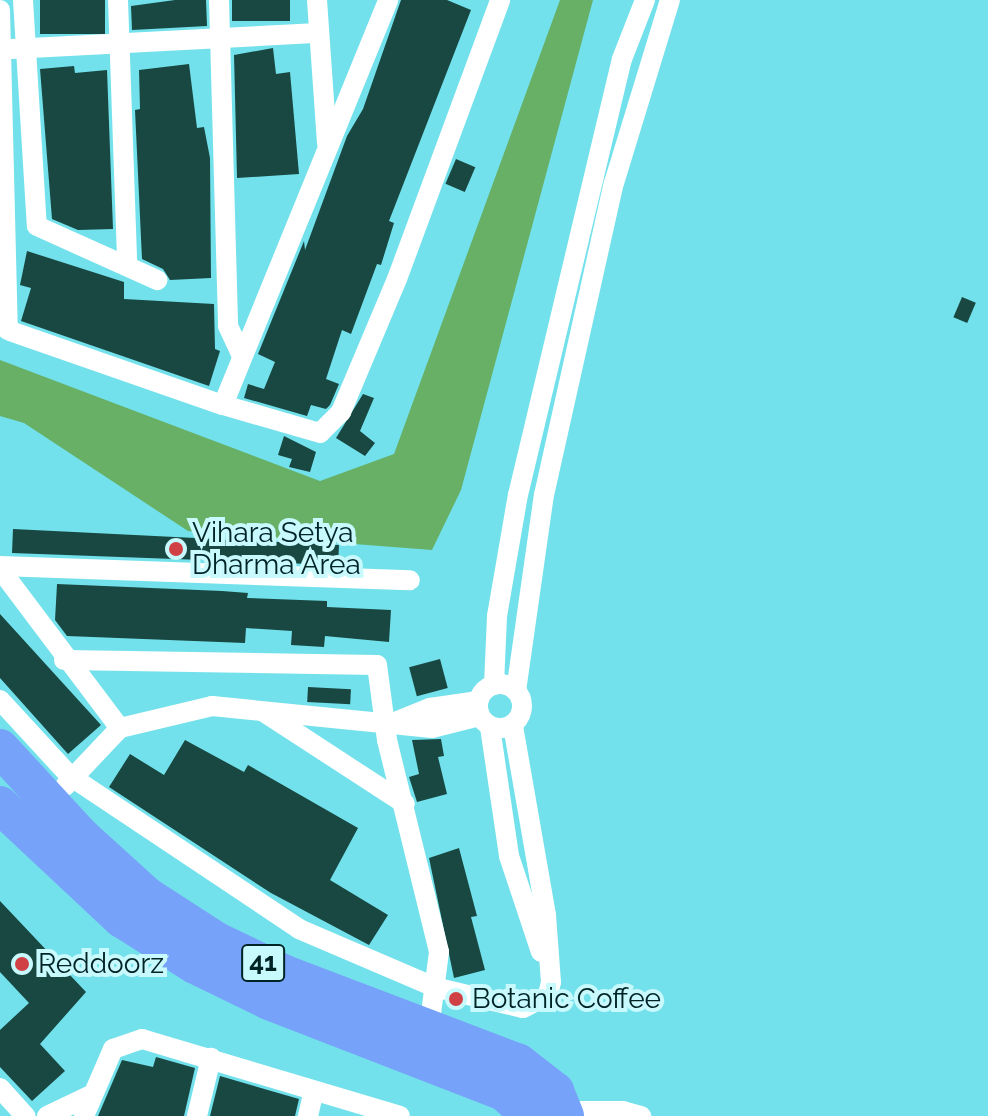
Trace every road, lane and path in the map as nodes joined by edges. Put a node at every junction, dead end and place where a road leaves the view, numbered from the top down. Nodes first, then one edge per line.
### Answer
1 (23, 0) edge
2 (118, 0) edge
3 (219, 0) edge
4 (317, 0) edge
5 (388, 0) edge
6 (500, 0) edge
7 (645, 0) edge
8 (670, 0) edge
9 (0, 10) edge
10 (319, 33) junction
11 (220, 37) junction
12 (120, 43) junction
13 (25, 48) junction
14 (1, 51) edge
15 (327, 148) junction
16 (127, 264) junction
17 (157, 280) dead end
18 (242, 356) junction
19 (223, 405) junction
20 (0, 568) edge
21 (410, 580) dead end
22 (64, 660) junction
23 (494, 685) junction
24 (516, 691) junction
25 (0, 700) edge
26 (258, 708) junction
27 (483, 714) junction
28 (388, 725) junction
29 (513, 725) junction
30 (120, 728) junction
31 (0, 748) edge
32 (62, 792) junction
33 (405, 804) junction
34 (0, 805) edge
35 (265, 981) junction
36 (551, 982) junction
37 (434, 987) junction
38 (429, 1029) junction
39 (211, 1058) junction
40 (0, 1088) edge
41 (314, 1091) junction
42 (86, 1106) edge
43 (554, 1114) edge
44 (25, 1116) edge
45 (47, 1116) edge
46 (197, 1116) edge
47 (308, 1116) edge
48 (400, 1116) edge
49 (641, 1116) edge

1 - 13 street
2 - 12 street
3 - 11 street
4 - 10 street
5 - 15 street
6 - 19 street
7 - 23 street
8 - 24 street
9 - 14 street
10 - 11 street
10 - 15 street
11 - 12 street
11 - 18 street
12 - 13 street
12 - 16 street
13 - 14 street
13 - 16 street
14 - 19 street
15 - 18 street
16 - 17 street
18 - 19 street
20 - 21 street
20 - 22 street
22 - 28 street
22 - 30 street
23 - 24 street
23 - 27 street
24 - 29 street
25 - 32 street
26 - 28 street
26 - 30 street
26 - 33 street
27 - 28 street
27 - 29 street
27 - 36 street
28 - 33 street
29 - 36 street
30 - 32 street
31 - 32 highway, 41
32 - 35 highway, 41
32 - 37 street
33 - 37 street
34 - 35 highway, 41
35 - 38 highway, 41
35 - 43 highway, 41
36 - 37 street
37 - 38 street
38 - 43 highway, 41
39 - 41 street
39 - 42 street
39 - 46 street
40 - 44 street
41 - 47 street
41 - 48 street
42 - 45 street
43 - 49 street

